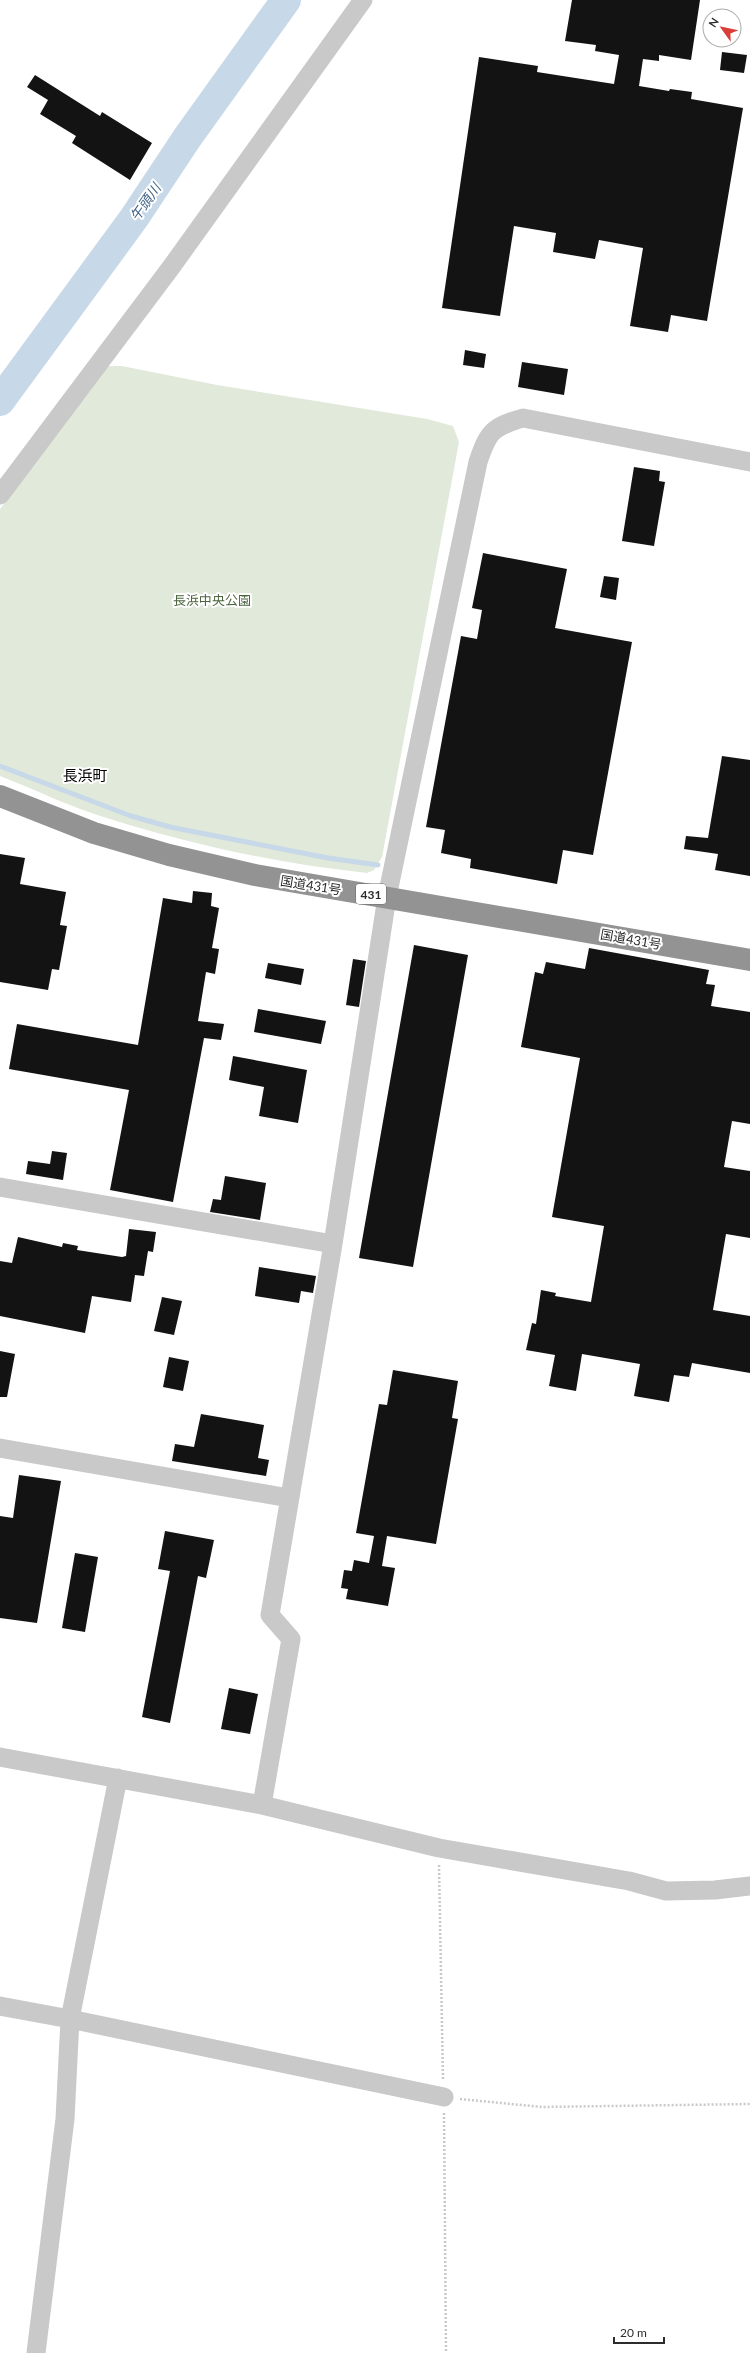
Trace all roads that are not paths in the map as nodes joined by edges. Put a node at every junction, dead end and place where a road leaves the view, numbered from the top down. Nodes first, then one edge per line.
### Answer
1 (363, 0) edge
2 (750, 462) edge
3 (0, 494) edge
4 (0, 796) edge
5 (387, 897) junction
6 (750, 960) edge
7 (0, 1187) edge
8 (333, 1244) junction
9 (0, 1448) edge
10 (289, 1498) junction
11 (0, 1757) edge
12 (118, 1778) junction
13 (262, 1805) junction
14 (750, 1886) edge
15 (0, 2006) edge
16 (70, 2019) junction
17 (444, 2097) road end
18 (36, 2353) edge

1 - 3 street
2 - 5 street
4 - 5 highway, 国道431号 / 431
5 - 6 highway, 国道431号 / 431
5 - 8 street
7 - 8 street
8 - 10 street
9 - 10 street
10 - 13 street
11 - 12 street
12 - 13 street
12 - 16 street
13 - 14 street
15 - 16 street
16 - 17 street
16 - 18 street

